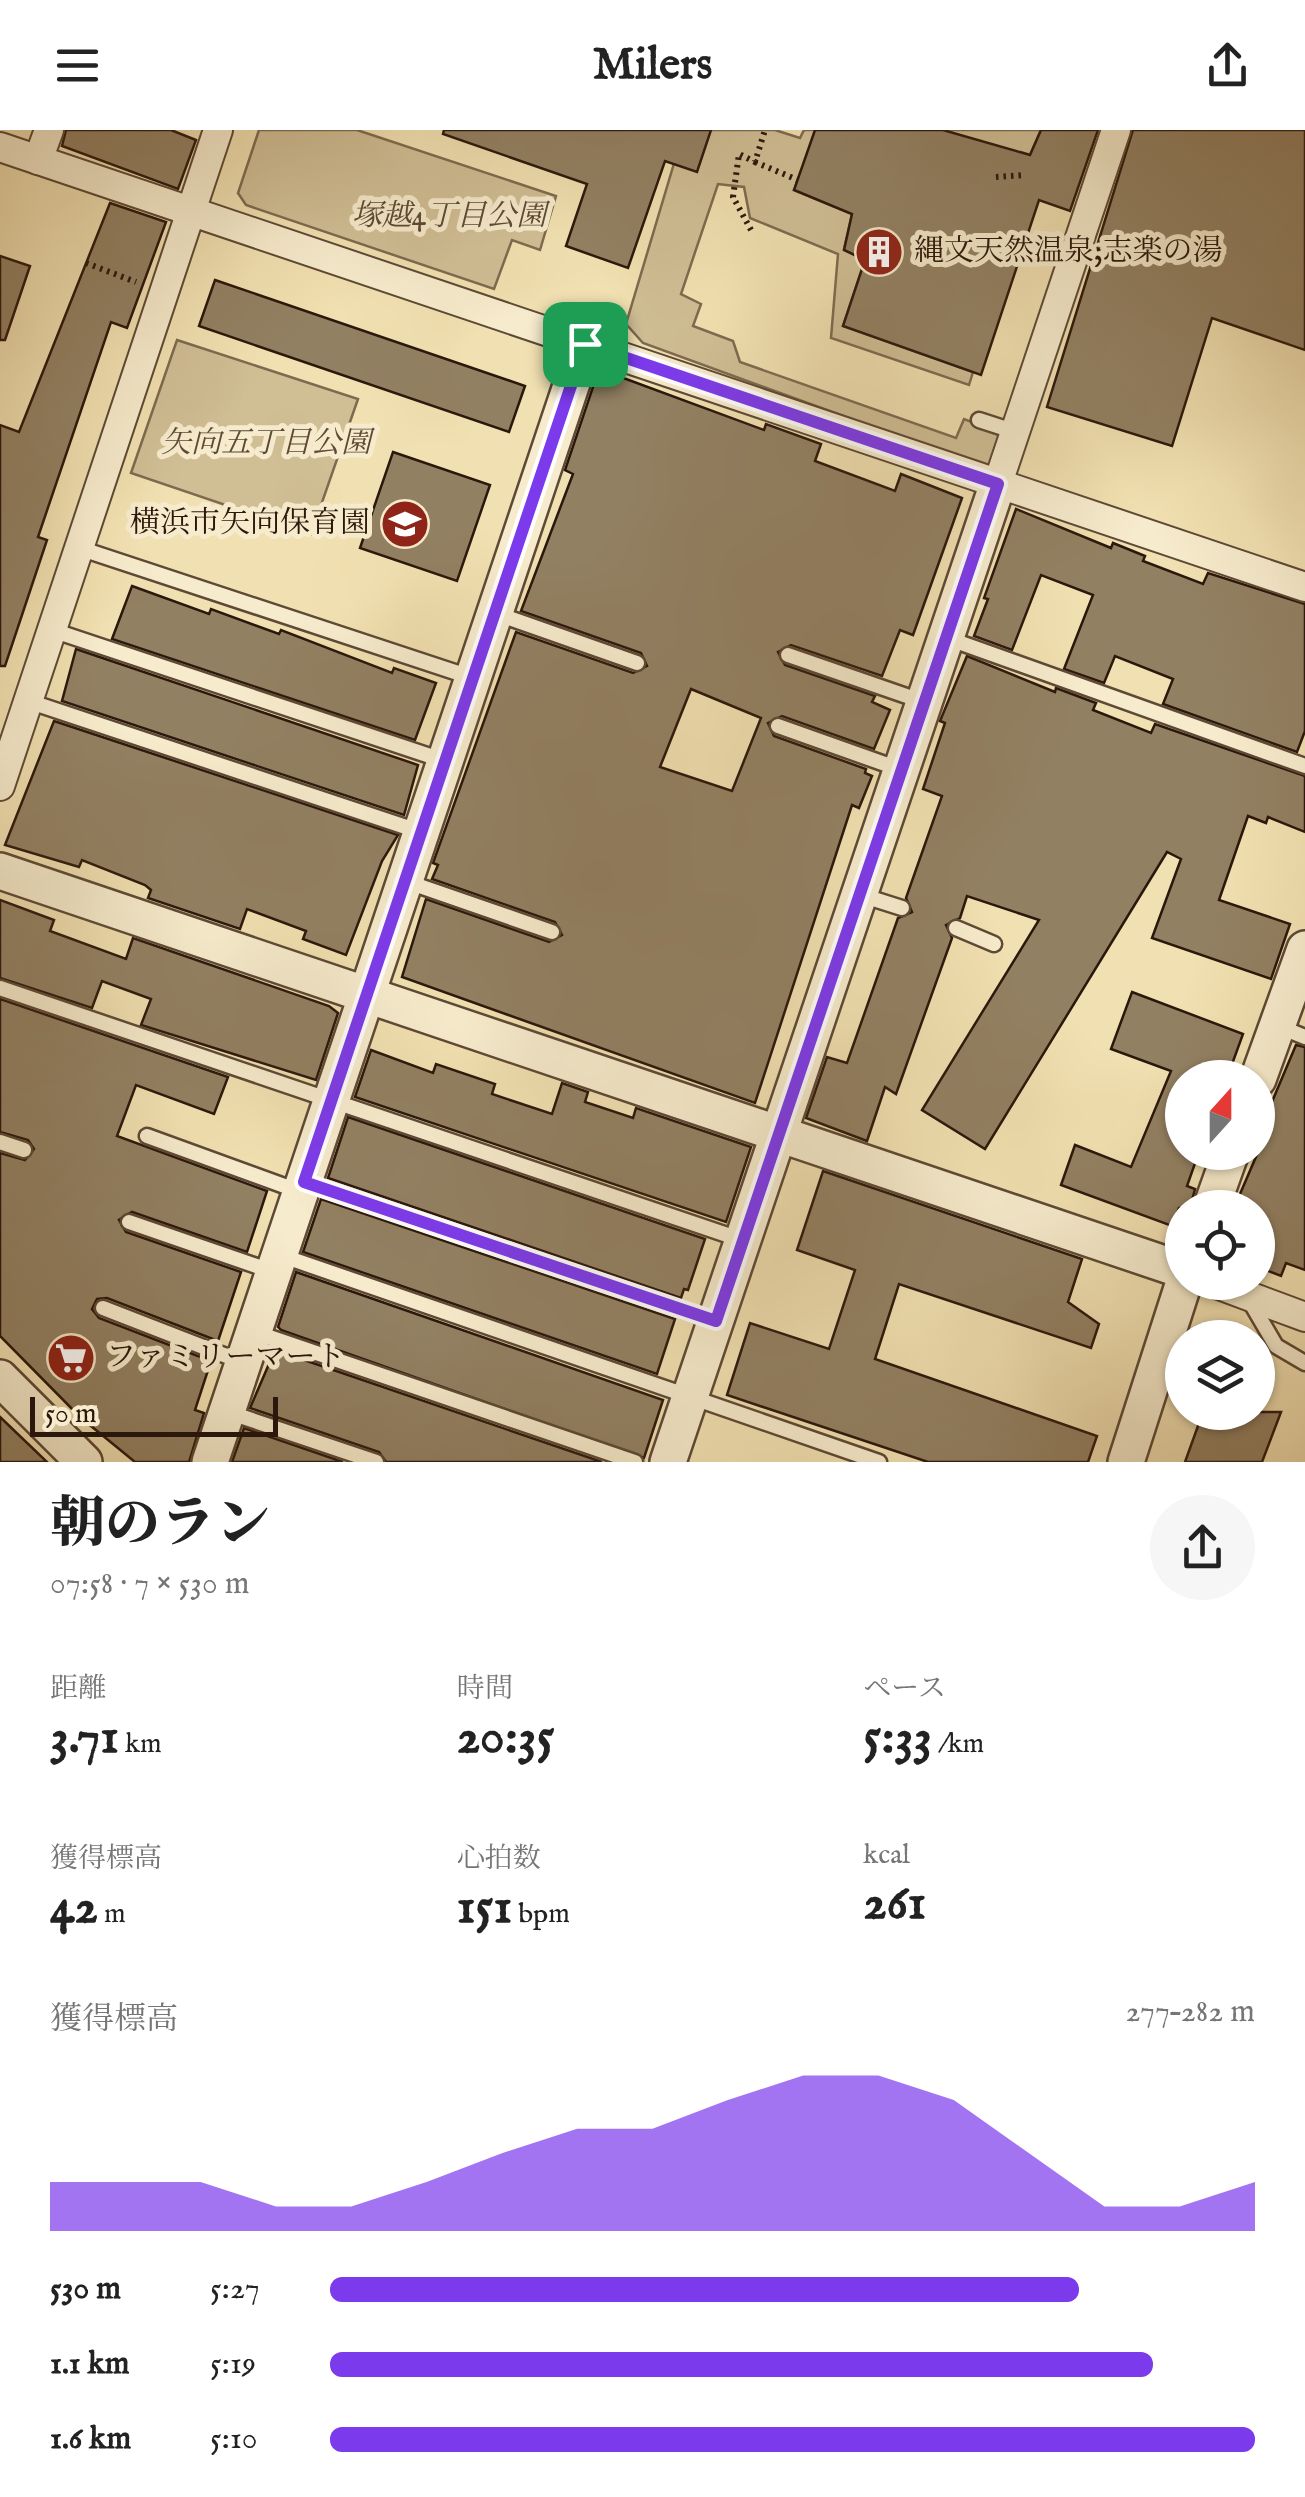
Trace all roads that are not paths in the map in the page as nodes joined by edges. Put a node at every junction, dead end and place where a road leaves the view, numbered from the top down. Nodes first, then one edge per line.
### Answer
1 (49, 130) edge
2 (218, 130) edge
3 (1116, 130) edge
4 (0, 146) edge
5 (38, 160) junction
6 (192, 212) junction
7 (585, 344) junction
8 (978, 420) dead end
9 (1016, 432) junction
10 (998, 484) junction
11 (79, 548) junction
12 (1305, 587) edge
13 (494, 613) junction
14 (52, 630) junction
15 (946, 638) junction
16 (788, 655) dead end
17 (638, 663) dead end
18 (473, 678) junction
19 (28, 702) junction
20 (925, 702) junction
21 (778, 726) dead end
22 (445, 761) junction
23 (1305, 766) edge
24 (902, 770) junction
25 (0, 786) edge
26 (421, 832) junction
27 (0, 870) edge
28 (405, 881) junction
29 (861, 895) junction
30 (902, 908) dead end
31 (956, 928) dead end
32 (552, 932) dead end
33 (994, 944) dead end
34 (1305, 948) edge
35 (0, 988) edge
36 (368, 992) junction
37 (1291, 1031) edge
38 (1271, 1060) edge
39 (333, 1098) junction
40 (782, 1132) junction
41 (147, 1136) dead end
42 (0, 1142) edge
43 (24, 1150) dead end
44 (303, 1187) junction
45 (129, 1222) dead end
46 (743, 1240) junction
47 (277, 1264) junction
48 (1165, 1264) edge
49 (1178, 1300) edge
50 (1250, 1300) edge
51 (1257, 1300) edge
52 (103, 1308) dead end
53 (1305, 1316) edge
54 (716, 1321) junction
55 (249, 1347) junction
56 (1305, 1363) edge
57 (0, 1378) edge
58 (689, 1395) junction
59 (227, 1412) junction
60 (84, 1462) edge
61 (210, 1462) edge
62 (376, 1462) edge
63 (635, 1462) edge
64 (668, 1462) edge
65 (879, 1462) edge
66 (1126, 1462) edge

1 - 5 street
2 - 6 street
3 - 9 street
4 - 5 street
5 - 6 street
6 - 7 street
6 - 11 street
7 - 10 street
7 - 13 street
8 - 9 lane
9 - 10 street
10 - 12 street
10 - 15 street
11 - 14 street
11 - 18 lane
13 - 17 lane
13 - 18 street
14 - 19 street
14 - 22 lane
15 - 20 street
15 - 23 lane
16 - 20 lane
18 - 22 street
19 - 25 street
19 - 26 lane
20 - 24 street
21 - 24 lane
22 - 26 street
24 - 29 street
26 - 28 street
27 - 36 street
28 - 32 lane
28 - 36 street
29 - 30 lane
29 - 40 street
31 - 33 lane
34 - 37 street
35 - 39 lane
36 - 39 street
36 - 40 street
37 - 38 street
39 - 44 street
39 - 46 lane
40 - 46 street
40 - 48 street
41 - 44 lane
42 - 43 lane
44 - 47 street
44 - 54 lane
45 - 47 lane
46 - 54 street
47 - 55 street
47 - 58 lane
49 - 66 street
50 - 56 lane
51 - 53 street
52 - 55 lane
54 - 58 street
55 - 59 street
55 - 63 lane
57 - 60 street
58 - 64 street
58 - 65 lane
59 - 61 street
59 - 62 lane

